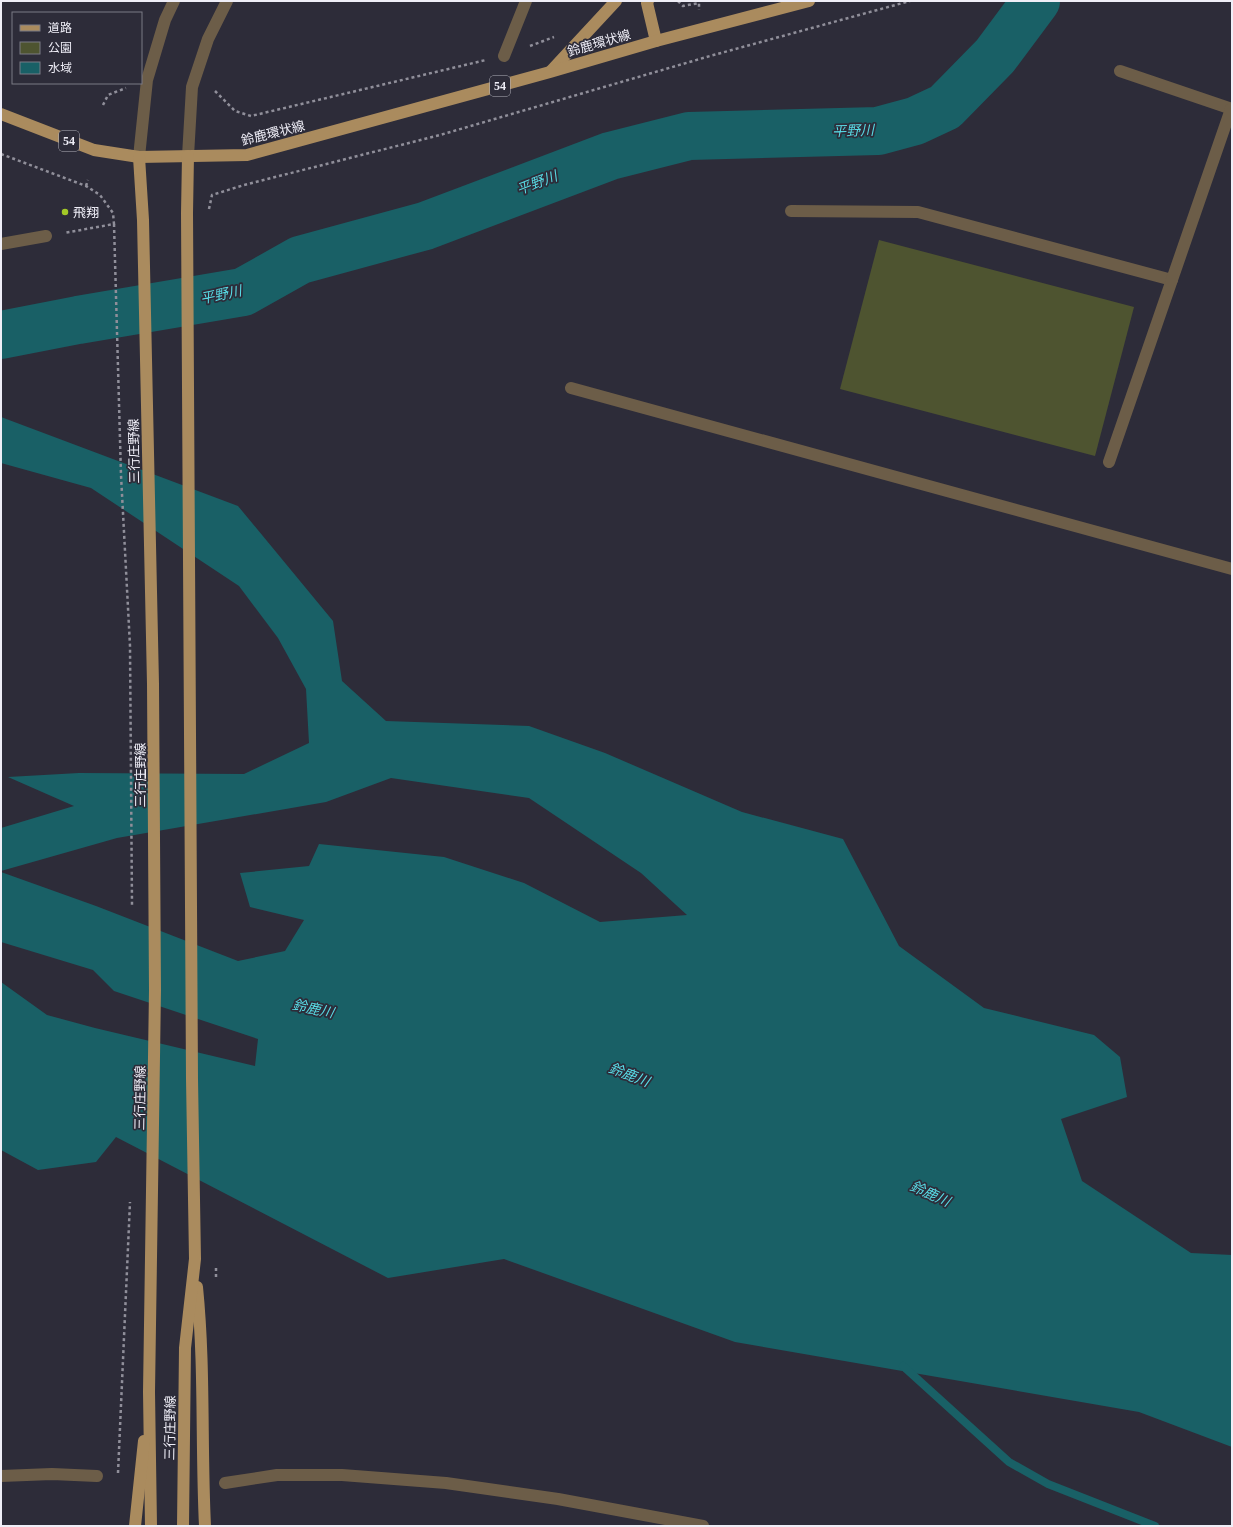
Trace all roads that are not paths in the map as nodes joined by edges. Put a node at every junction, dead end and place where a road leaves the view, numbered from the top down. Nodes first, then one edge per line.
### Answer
1 (174, 1) edge
2 (227, 1) edge
3 (526, 1) edge
4 (616, 1) edge
5 (648, 1) edge
6 (809, 1) edge
7 (656, 41) junction
8 (504, 56) road end
9 (1120, 71) dead end
10 (550, 72) junction
11 (1232, 109) edge
12 (1, 114) edge
13 (188, 156) junction
14 (139, 157) junction
15 (792, 211) dead end
16 (46, 236) road end
17 (1, 244) edge
18 (1172, 280) junction
19 (571, 388) dead end
20 (1109, 462) dead end
21 (1232, 569) edge
22 (194, 1259) junction
23 (149, 1392) junction
24 (1, 1476) edge
25 (97, 1476) road end
26 (225, 1483) dead end
27 (135, 1526) edge
28 (151, 1526) edge
29 (183, 1526) edge
30 (205, 1526) edge
31 (703, 1526) edge

1 - 14 street
2 - 13 street
3 - 8 street
4 - 10 main road, 鈴鹿環状線
5 - 7 main road
6 - 7 main road, 鈴鹿環状線 / 54
7 - 10 main road, 鈴鹿環状線 / 54
9 - 11 street
10 - 13 main road, 鈴鹿環状線 / 54
11 - 18 street
12 - 14 main road, 鈴鹿環状線 / 54
13 - 14 main road, 鈴鹿環状線 / 54
13 - 22 main road, 三行庄野線
14 - 23 main road, 三行庄野線
15 - 18 street
16 - 17 street
18 - 20 street
19 - 21 street
22 - 29 main road, 三行庄野線
22 - 30 main road, 三行庄野線
23 - 27 main road, 三行庄野線
23 - 28 main road, 三行庄野線
24 - 25 street
26 - 31 street

